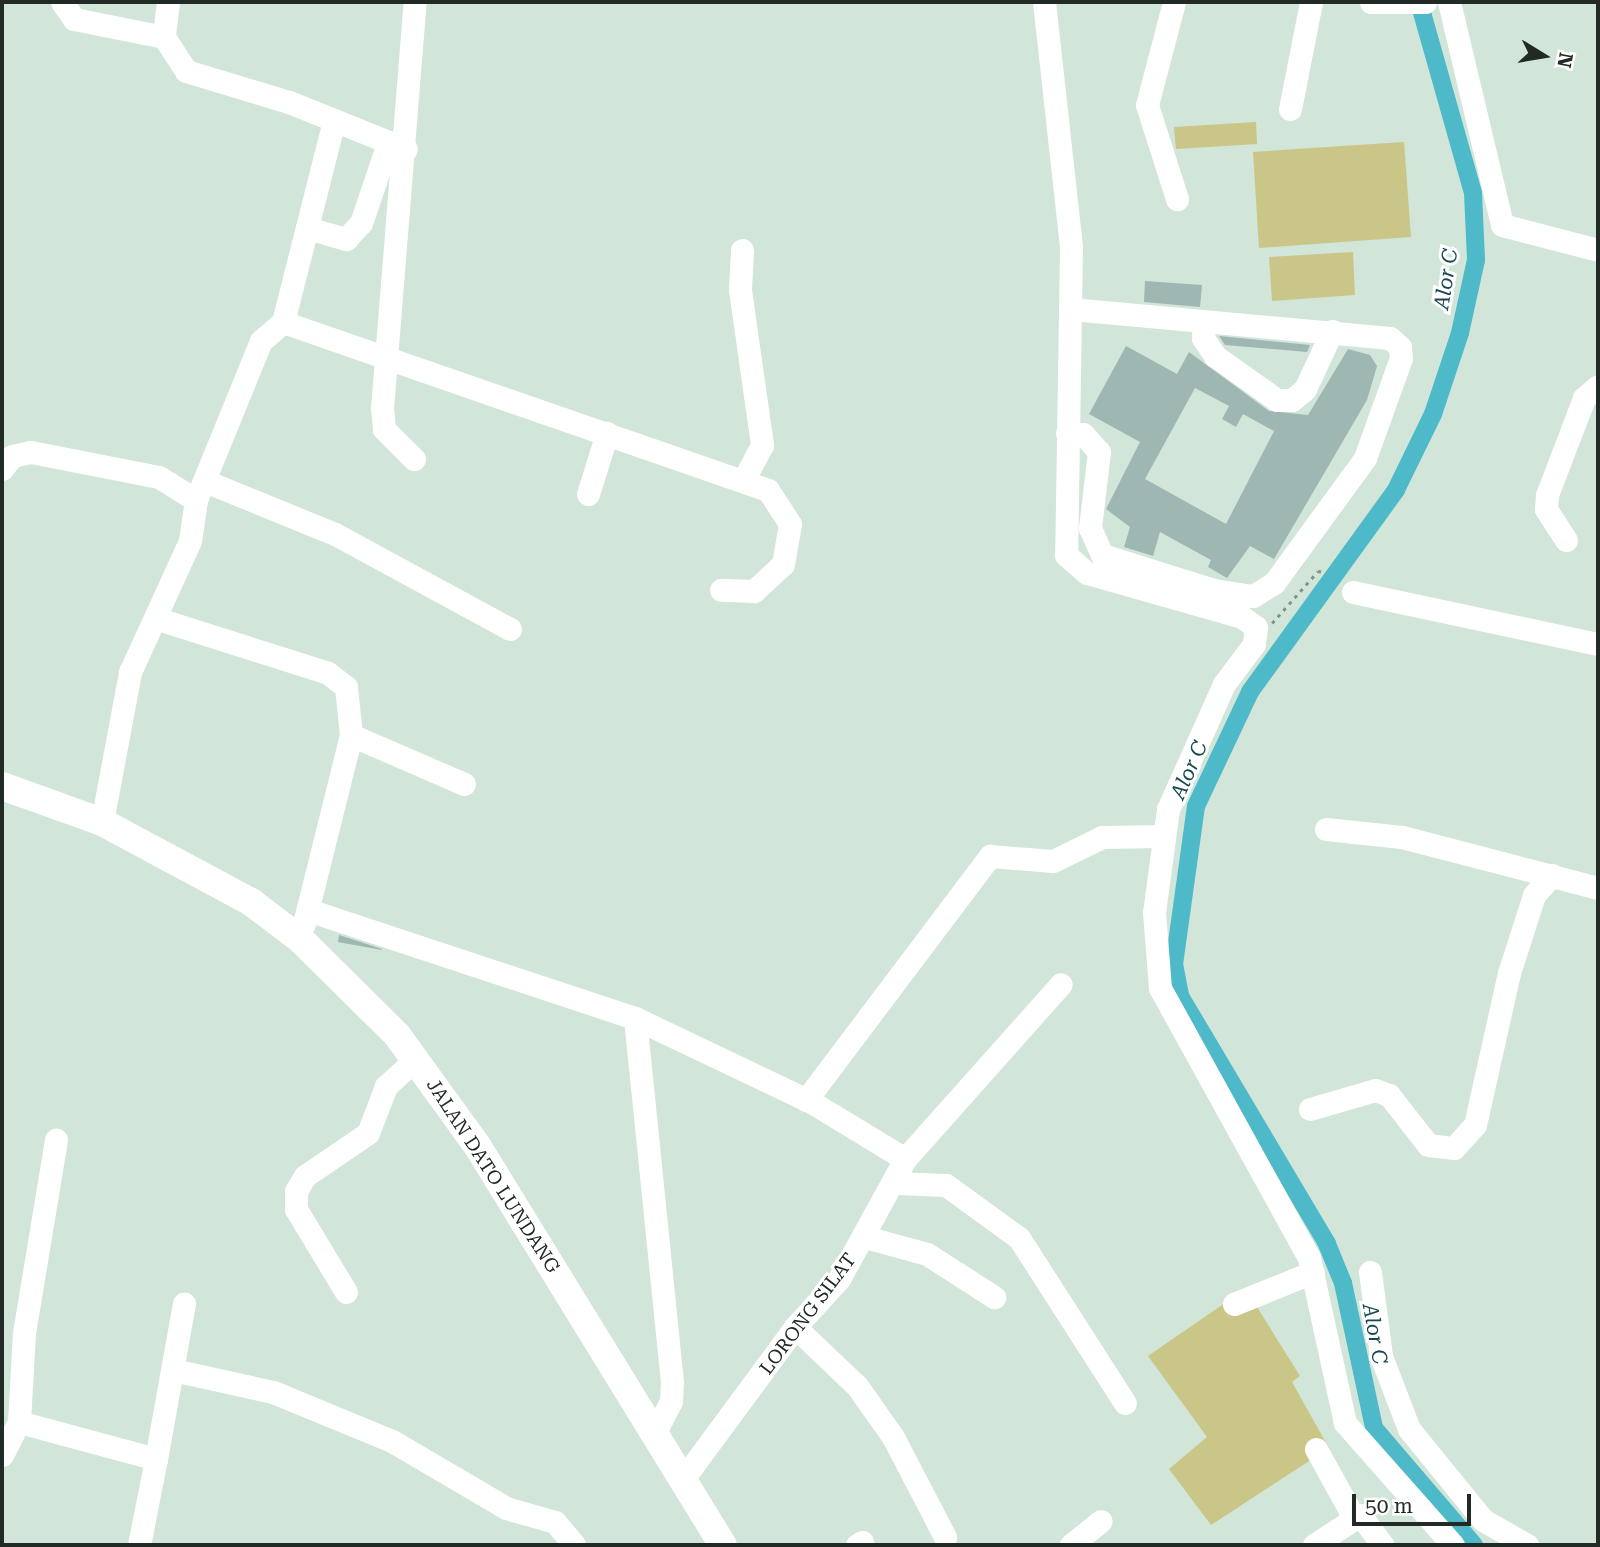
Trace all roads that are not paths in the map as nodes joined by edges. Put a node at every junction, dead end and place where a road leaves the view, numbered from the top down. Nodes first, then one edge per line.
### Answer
1 (62, 2) edge
2 (169, 2) edge
3 (415, 2) edge
4 (1044, 2) edge
5 (1174, 2) edge
6 (1311, 2) edge
7 (1371, 2) edge
8 (1425, 2) edge
9 (1449, 2) edge
10 (164, 37) junction
11 (1290, 109) dead end
12 (333, 124) junction
13 (397, 148) junction
14 (1177, 199) dead end
15 (307, 228) junction
16 (743, 250) dead end
17 (1598, 250) edge
18 (1071, 309) junction
19 (283, 322) junction
20 (1205, 323) junction
21 (1332, 331) junction
22 (387, 355) junction
23 (1598, 386) edge
24 (607, 433) junction
25 (1067, 433) junction
26 (414, 459) dead end
27 (2, 469) edge
28 (743, 480) junction
29 (200, 490) junction
30 (588, 494) dead end
31 (1566, 540) dead end
32 (721, 590) dead end
33 (1353, 592) dead end
34 (158, 620) junction
35 (510, 629) dead end
36 (1598, 644) edge
37 (351, 735) junction
38 (464, 783) dead end
39 (2, 786) edge
40 (102, 822) junction
41 (1326, 829) dead end
42 (1162, 836) junction
43 (1552, 875) junction
44 (1598, 888) edge
45 (309, 909) junction
46 (300, 939) junction
47 (1060, 985) dead end
48 (635, 1018) junction
49 (416, 1059) junction
50 (806, 1100) junction
51 (1310, 1109) dead end
52 (56, 1140) dead end
53 (905, 1159) junction
54 (894, 1183) junction
55 (864, 1237) junction
56 (1312, 1272) junction
57 (1370, 1272) dead end
58 (346, 1292) dead end
59 (994, 1297) dead end
60 (184, 1303) dead end
61 (1234, 1304) dead end
62 (795, 1327) junction
63 (173, 1370) junction
64 (1125, 1403) dead end
65 (19, 1422) junction
66 (654, 1434) junction
67 (1317, 1449) dead end
68 (2, 1455) edge
69 (156, 1459) junction
70 (682, 1479) junction
71 (1353, 1516) junction
72 (1101, 1521) dead end
73 (945, 1537) dead end
74 (139, 1545) edge
75 (574, 1545) edge
76 (722, 1545) edge
77 (1071, 1545) edge
78 (1314, 1545) edge
79 (1383, 1545) edge
80 (1452, 1545) edge
81 (1527, 1545) edge

1 - 10 street
2 - 10 street
3 - 13 street
4 - 18 street
5 - 14 street
6 - 11 street
7 - 8 street
9 - 17 street
10 - 12 street
12 - 13 street
12 - 15 street
13 - 15 street
13 - 22 street
15 - 19 street
16 - 28 street
18 - 20 street
18 - 25 street
19 - 22 street
19 - 29 street
20 - 21 street
20 - 21 street
21 - 25 street
22 - 24 street
22 - 26 street
23 - 31 street
24 - 28 street
24 - 30 street
25 - 42 street
27 - 29 street
28 - 32 street
29 - 34 street
29 - 35 street
33 - 36 street
34 - 37 street
34 - 40 street
37 - 38 street
37 - 45 street
39 - 40 main road, JALAN DATO LUNDANG
40 - 46 main road, JALAN DATO LUNDANG
41 - 43 street
42 - 50 street
42 - 56 street
43 - 44 street
43 - 51 street
45 - 46 street
45 - 48 street
46 - 49 main road, JALAN DATO LUNDANG
47 - 53 street, LORONG SILAT
48 - 50 street
48 - 66 street
49 - 58 street
49 - 66 main road, JALAN DATO LUNDANG
50 - 53 street
52 - 65 street
53 - 54 street, LORONG SILAT
54 - 55 street, LORONG SILAT
54 - 64 street
55 - 59 street
55 - 62 street, LORONG SILAT
56 - 61 street
56 - 80 street
57 - 81 street
60 - 63 street
62 - 70 street, LORONG SILAT
62 - 73 street
63 - 69 street
63 - 75 street
65 - 68 street
65 - 69 street
66 - 70 main road, JALAN DATO LUNDANG
67 - 71 street
69 - 74 street
70 - 76 main road, JALAN DATO LUNDANG
71 - 78 street
71 - 79 street
72 - 77 street

